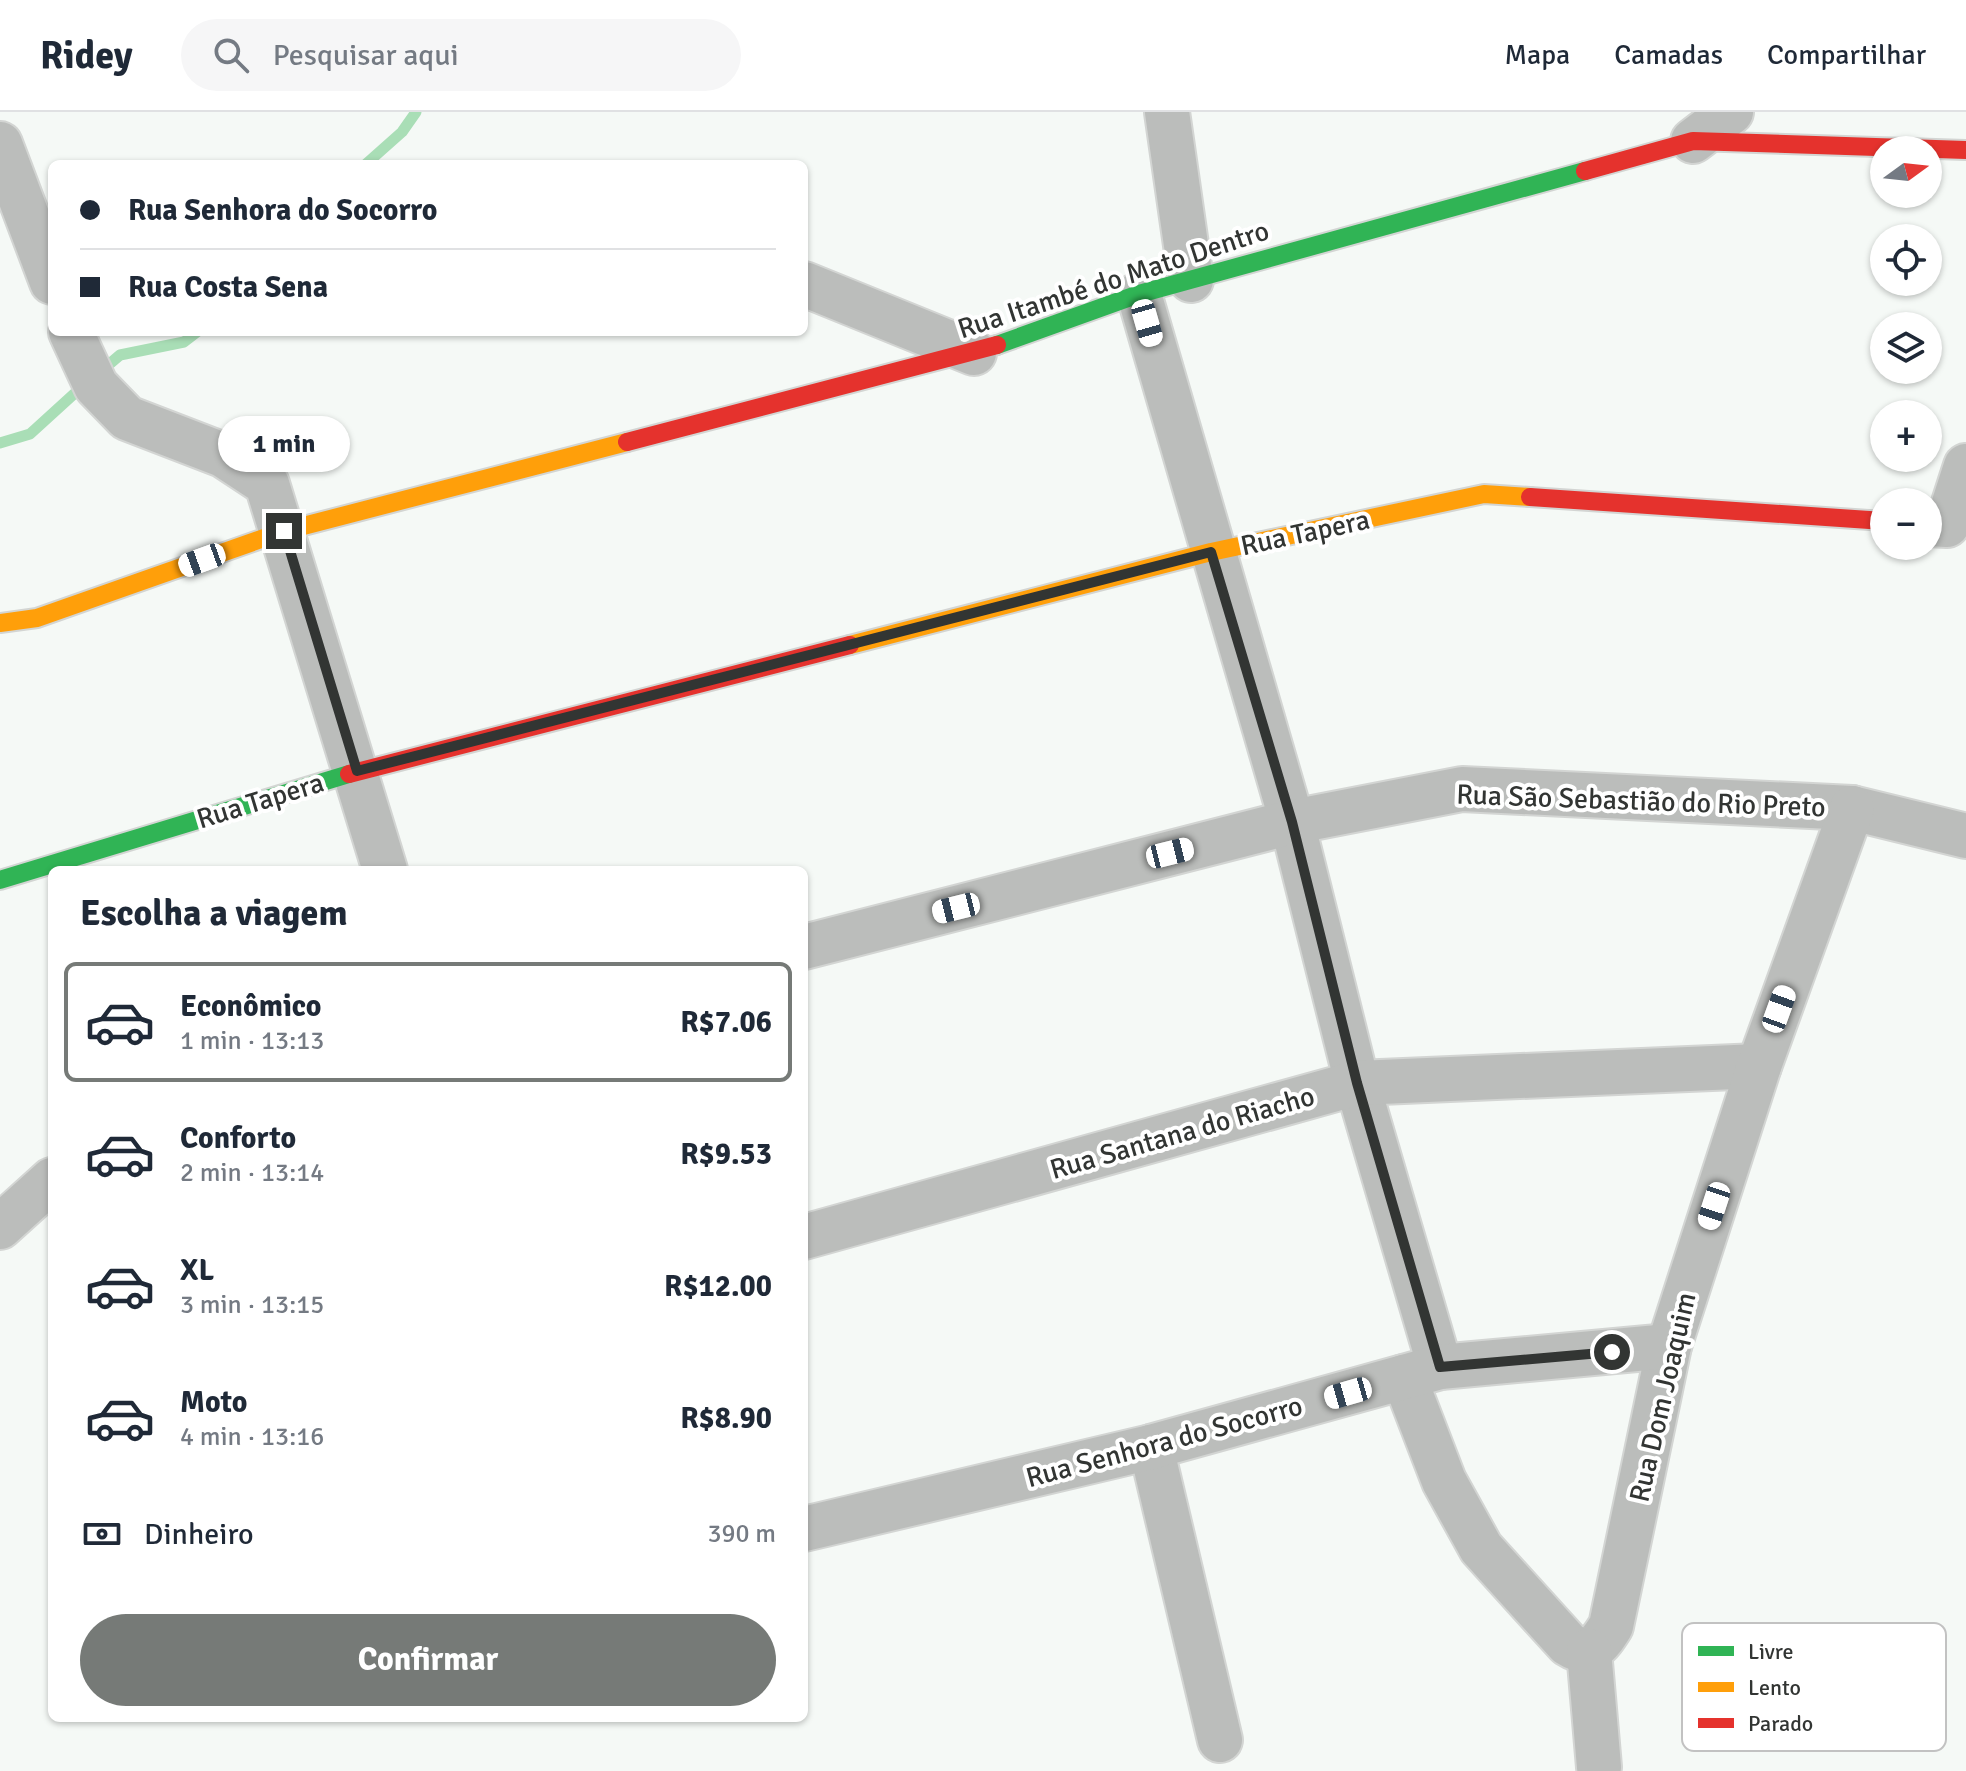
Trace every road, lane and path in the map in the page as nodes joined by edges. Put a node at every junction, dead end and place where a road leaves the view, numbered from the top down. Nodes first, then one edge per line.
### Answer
1 (1167, 112) edge
2 (1731, 112) edge
3 (1693, 141) junction
4 (0, 144) edge
5 (1966, 150) edge
6 (48, 271) edge
7 (1191, 280) junction
8 (808, 286) edge
9 (1139, 294) junction
10 (73, 336) edge
11 (974, 353) junction
12 (1966, 466) edge
13 (1870, 520) edge
14 (1942, 525) edge
15 (284, 531) junction
16 (1211, 552) junction
17 (0, 623) edge
18 (357, 771) junction
19 (1852, 808) junction
20 (1292, 822) junction
21 (1966, 836) edge
22 (384, 866) edge
23 (0, 880) edge
24 (808, 946) edge
25 (1759, 1066) junction
26 (1357, 1083) junction
27 (48, 1184) edge
28 (0, 1227) edge
29 (808, 1236) edge
30 (1669, 1346) junction
31 (1422, 1372) junction
32 (1151, 1447) junction
33 (808, 1528) edge
34 (1600, 1638) junction
35 (1220, 1740) dead end
36 (1599, 1767) dead end

1 - 7 street
2 - 3 street
3 - 5 street, Rua Itambé do Mato Dentro
3 - 7 street, Rua Itambé do Mato Dentro
4 - 6 street
7 - 9 street, Rua Itambé do Mato Dentro
8 - 11 street
9 - 11 street, Rua Itambé do Mato Dentro
9 - 16 street
10 - 15 street
11 - 15 street, Rua Itambé do Mato Dentro
12 - 14 street
13 - 16 street, Rua Tapera
15 - 17 street, Rua Itambé do Mato Dentro
15 - 18 street
16 - 18 street, Rua Tapera
16 - 20 street
18 - 22 street
18 - 23 street, Rua Tapera
19 - 20 street, Rua São Sebastião do Rio Preto
19 - 21 street, Rua São Sebastião do Rio Preto
19 - 25 street, Rua Dom Joaquim
20 - 24 street, Rua São Sebastião do Rio Preto
20 - 26 street
25 - 26 street, Rua Santana do Riacho
25 - 30 street, Rua Dom Joaquim
26 - 29 street, Rua Santana do Riacho
26 - 31 street
27 - 28 street
30 - 31 street, Rua Senhora do Socorro
30 - 34 street, Rua Dom Joaquim
31 - 32 street, Rua Senhora do Socorro
31 - 34 street
32 - 33 street, Rua Senhora do Socorro
32 - 35 street
34 - 36 street, Rua Dom Joaquim

